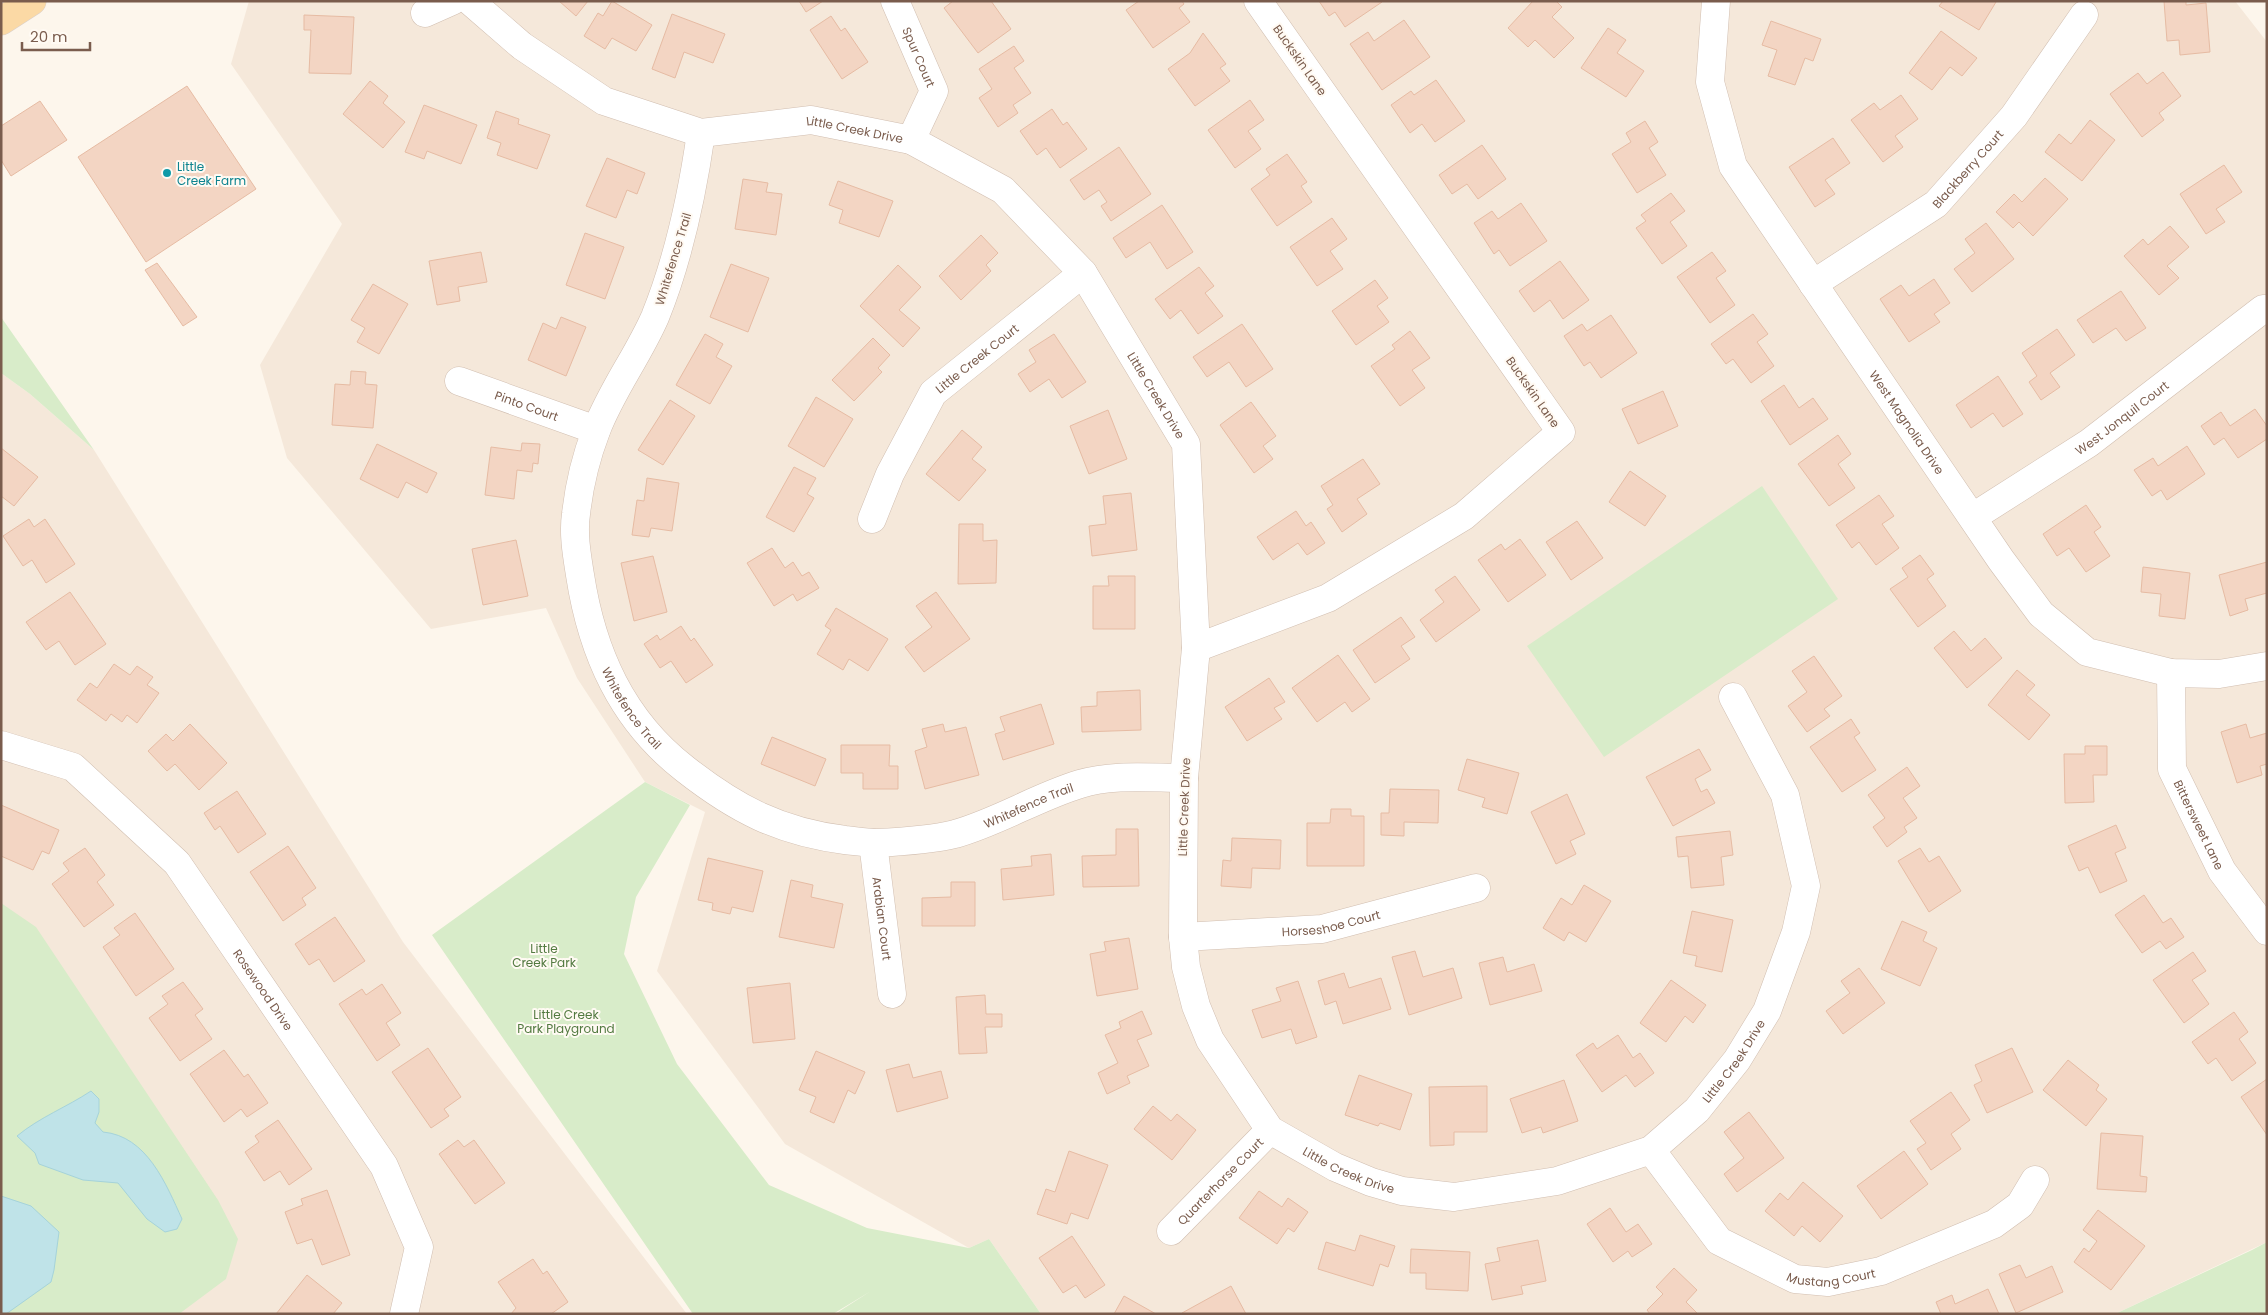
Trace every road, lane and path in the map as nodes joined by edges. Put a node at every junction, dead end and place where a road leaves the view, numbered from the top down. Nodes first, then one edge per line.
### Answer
1 (32, 1) edge
2 (452, 1) edge
3 (470, 1) edge
4 (895, 1) edge
5 (1258, 1) edge
6 (1712, 2) edge
7 (424, 13) dead end
8 (2084, 15) dead end
9 (1, 21) edge
10 (701, 133) junction
11 (911, 140) junction
12 (1083, 274) junction
13 (1813, 284) junction
14 (2263, 309) dead end
15 (458, 381) dead end
16 (596, 430) junction
17 (1973, 517) junction
18 (872, 519) dead end
19 (1196, 648) junction
20 (2267, 666) edge
21 (2171, 673) junction
22 (1733, 697) dead end
23 (1, 745) edge
24 (1184, 778) junction
25 (873, 843) junction
26 (1476, 888) dead end
27 (2267, 931) edge
28 (1183, 937) junction
29 (892, 994) dead end
30 (1270, 1130) junction
31 (1651, 1150) junction
32 (2035, 1180) dead end
33 (1171, 1231) dead end
34 (404, 1314) edge

1 - 9 main road
2 - 7 street
3 - 10 street, Little Creek Drive
4 - 11 street, Spur Court
5 - 19 street, Buckskin Lane
6 - 13 street, West Magnolia Drive
8 - 13 street, Blackberry Court
10 - 11 street, Little Creek Drive
10 - 16 street, Whitefence Trail
11 - 12 street, Little Creek Drive
12 - 18 street, Little Creek Court
12 - 19 street, Little Creek Drive
13 - 17 street, West Magnolia Drive
14 - 17 street, West Jonquil Court
15 - 16 street, Pinto Court
16 - 25 street, Whitefence Trail
17 - 21 street, West Magnolia Drive
19 - 24 street, Little Creek Drive
20 - 21 street, West Magnolia Drive
21 - 27 street, Bittersweet Lane
22 - 31 street, Little Creek Drive
23 - 34 street, Rosewood Drive
24 - 25 street, Whitefence Trail
24 - 28 street, Little Creek Drive
25 - 29 street, Arabian Court
26 - 28 street, Horseshoe Court
28 - 30 street, Little Creek Drive
30 - 31 street, Little Creek Drive
30 - 33 street, Quarterhorse Court
31 - 32 street, Mustang Court

